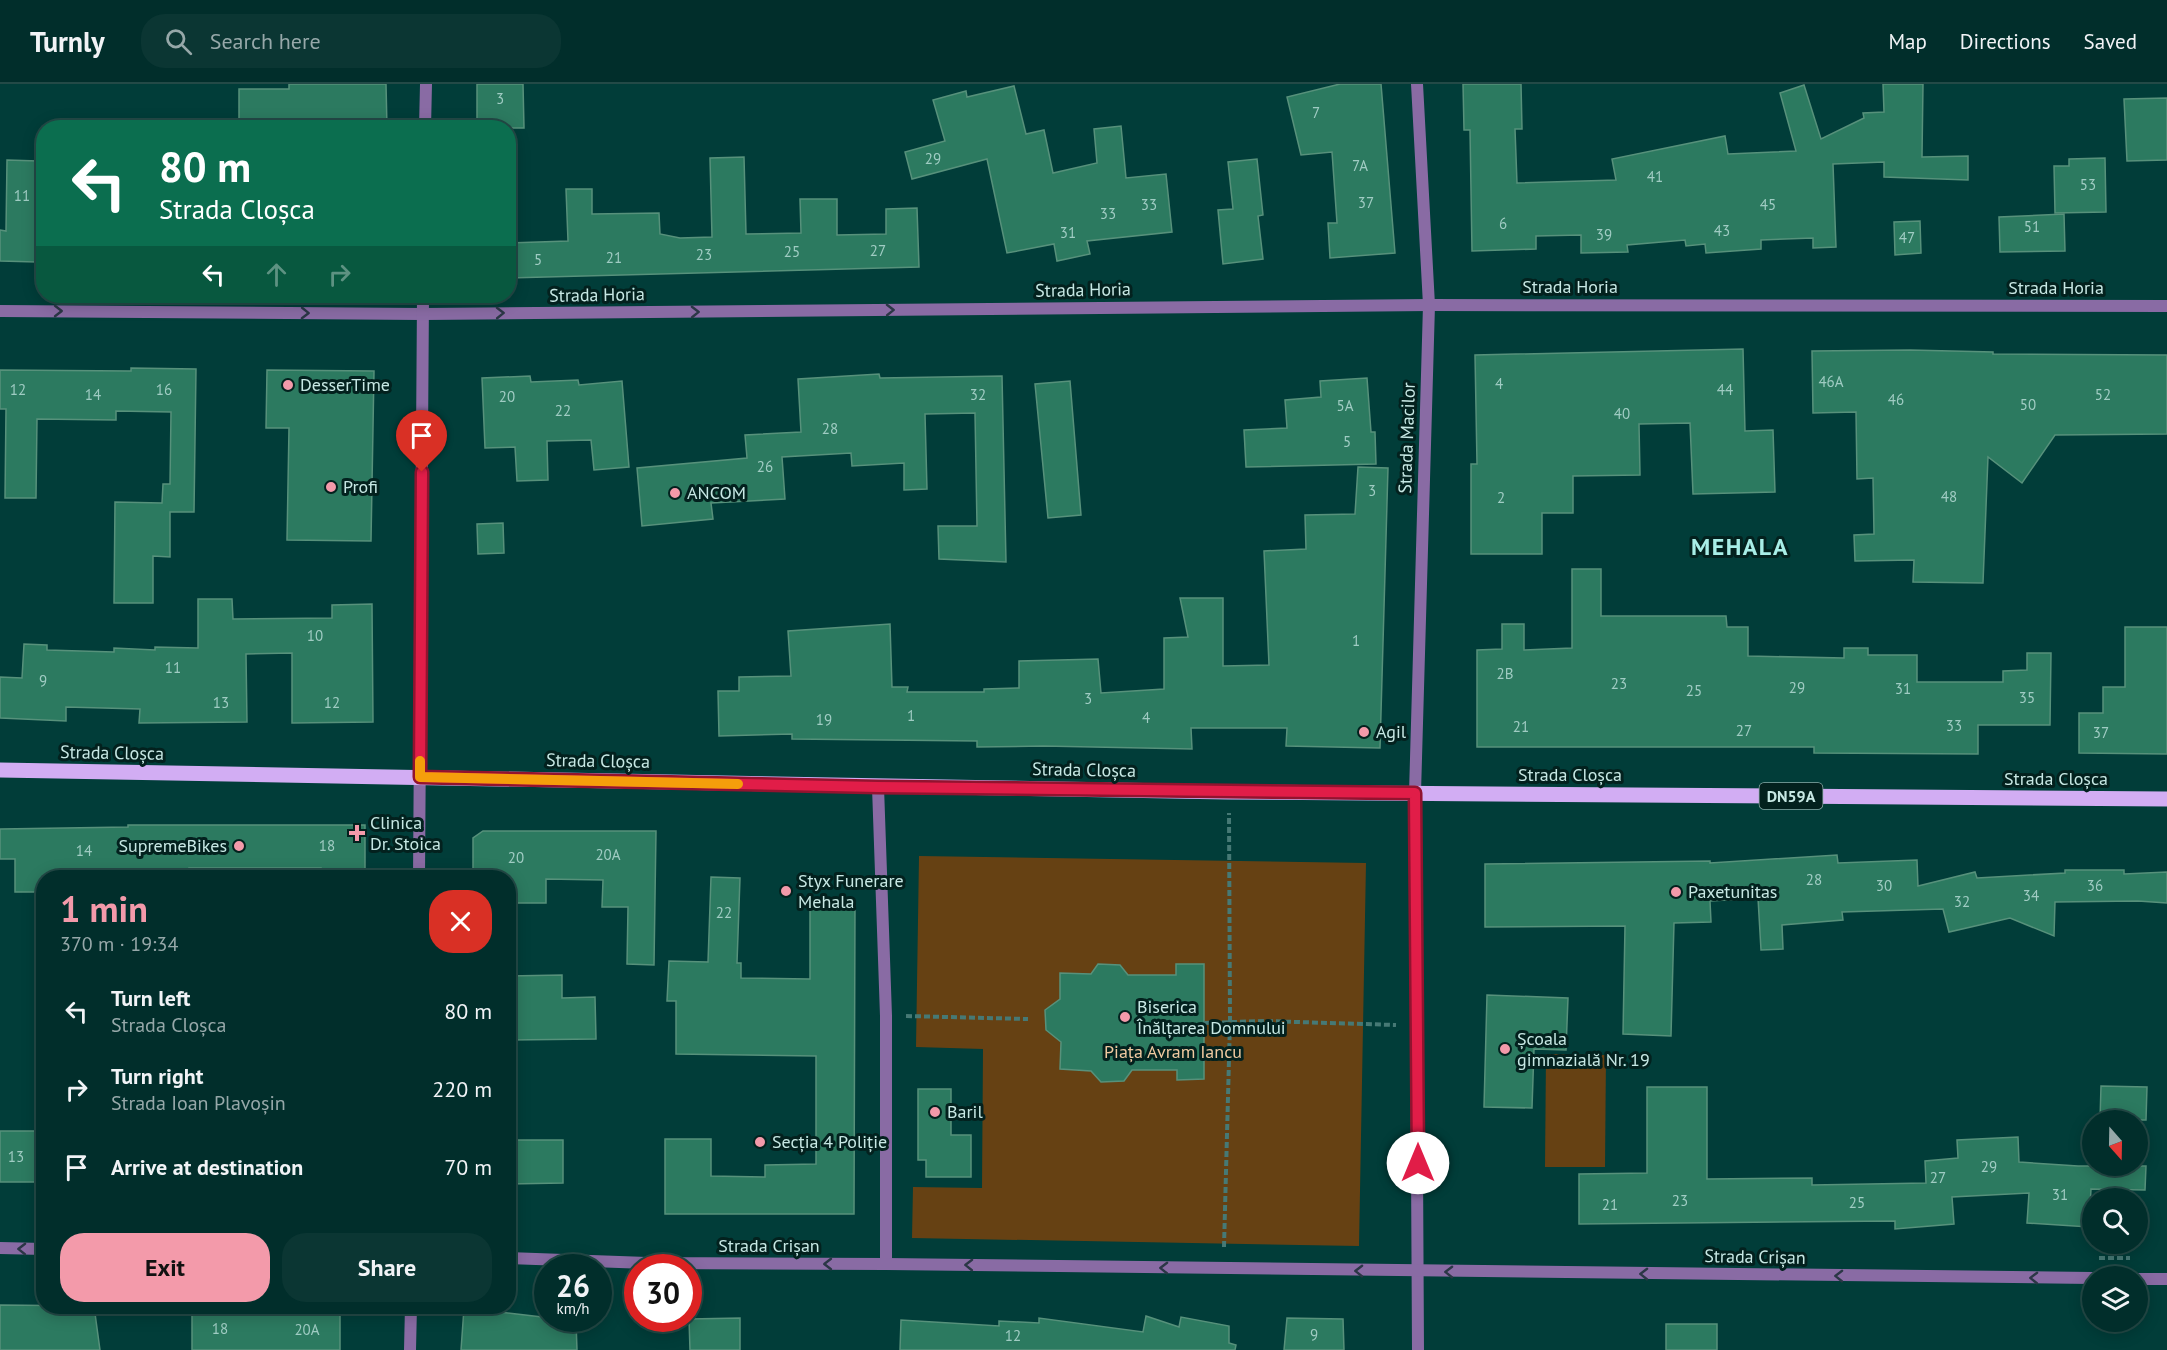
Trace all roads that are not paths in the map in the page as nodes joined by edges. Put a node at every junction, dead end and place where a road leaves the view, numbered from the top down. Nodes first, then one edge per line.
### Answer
1 (426, 84) edge
2 (1417, 84) edge
3 (425, 120) edge
4 (423, 303) edge
5 (1429, 305) junction
6 (2167, 306) edge
7 (0, 311) edge
8 (423, 314) junction
9 (0, 771) edge
10 (420, 777) junction
11 (878, 787) junction
12 (1415, 793) junction
13 (2167, 799) edge
14 (418, 870) edge
15 (0, 1248) edge
16 (36, 1249) edge
17 (516, 1258) edge
18 (886, 1264) junction
19 (1418, 1272) junction
20 (2082, 1278) edge
21 (2148, 1279) edge
22 (2167, 1279) edge
23 (411, 1314) edge
24 (410, 1350) edge
25 (1418, 1350) edge

1 - 3 street
2 - 5 street, Strada Macilor
4 - 8 street
5 - 6 street, Strada Horia
8 -> 5 street, Strada Horia
5 - 12 street, Strada Macilor
7 -> 8 street, Strada Horia
8 - 10 street
9 - 10 main road, Strada Cloșca / DN59A
10 - 11 main road, Strada Cloșca / DN59A
10 - 14 street
11 - 12 main road, Strada Cloșca / DN59A
11 - 18 street
12 - 13 main road, Strada Cloșca / DN59A
12 - 19 street
16 -> 15 street
18 -> 17 street, Strada Crișan
19 -> 18 street
20 -> 19 street, Strada Crișan
19 - 25 street
21 - 22 street
23 - 24 street

